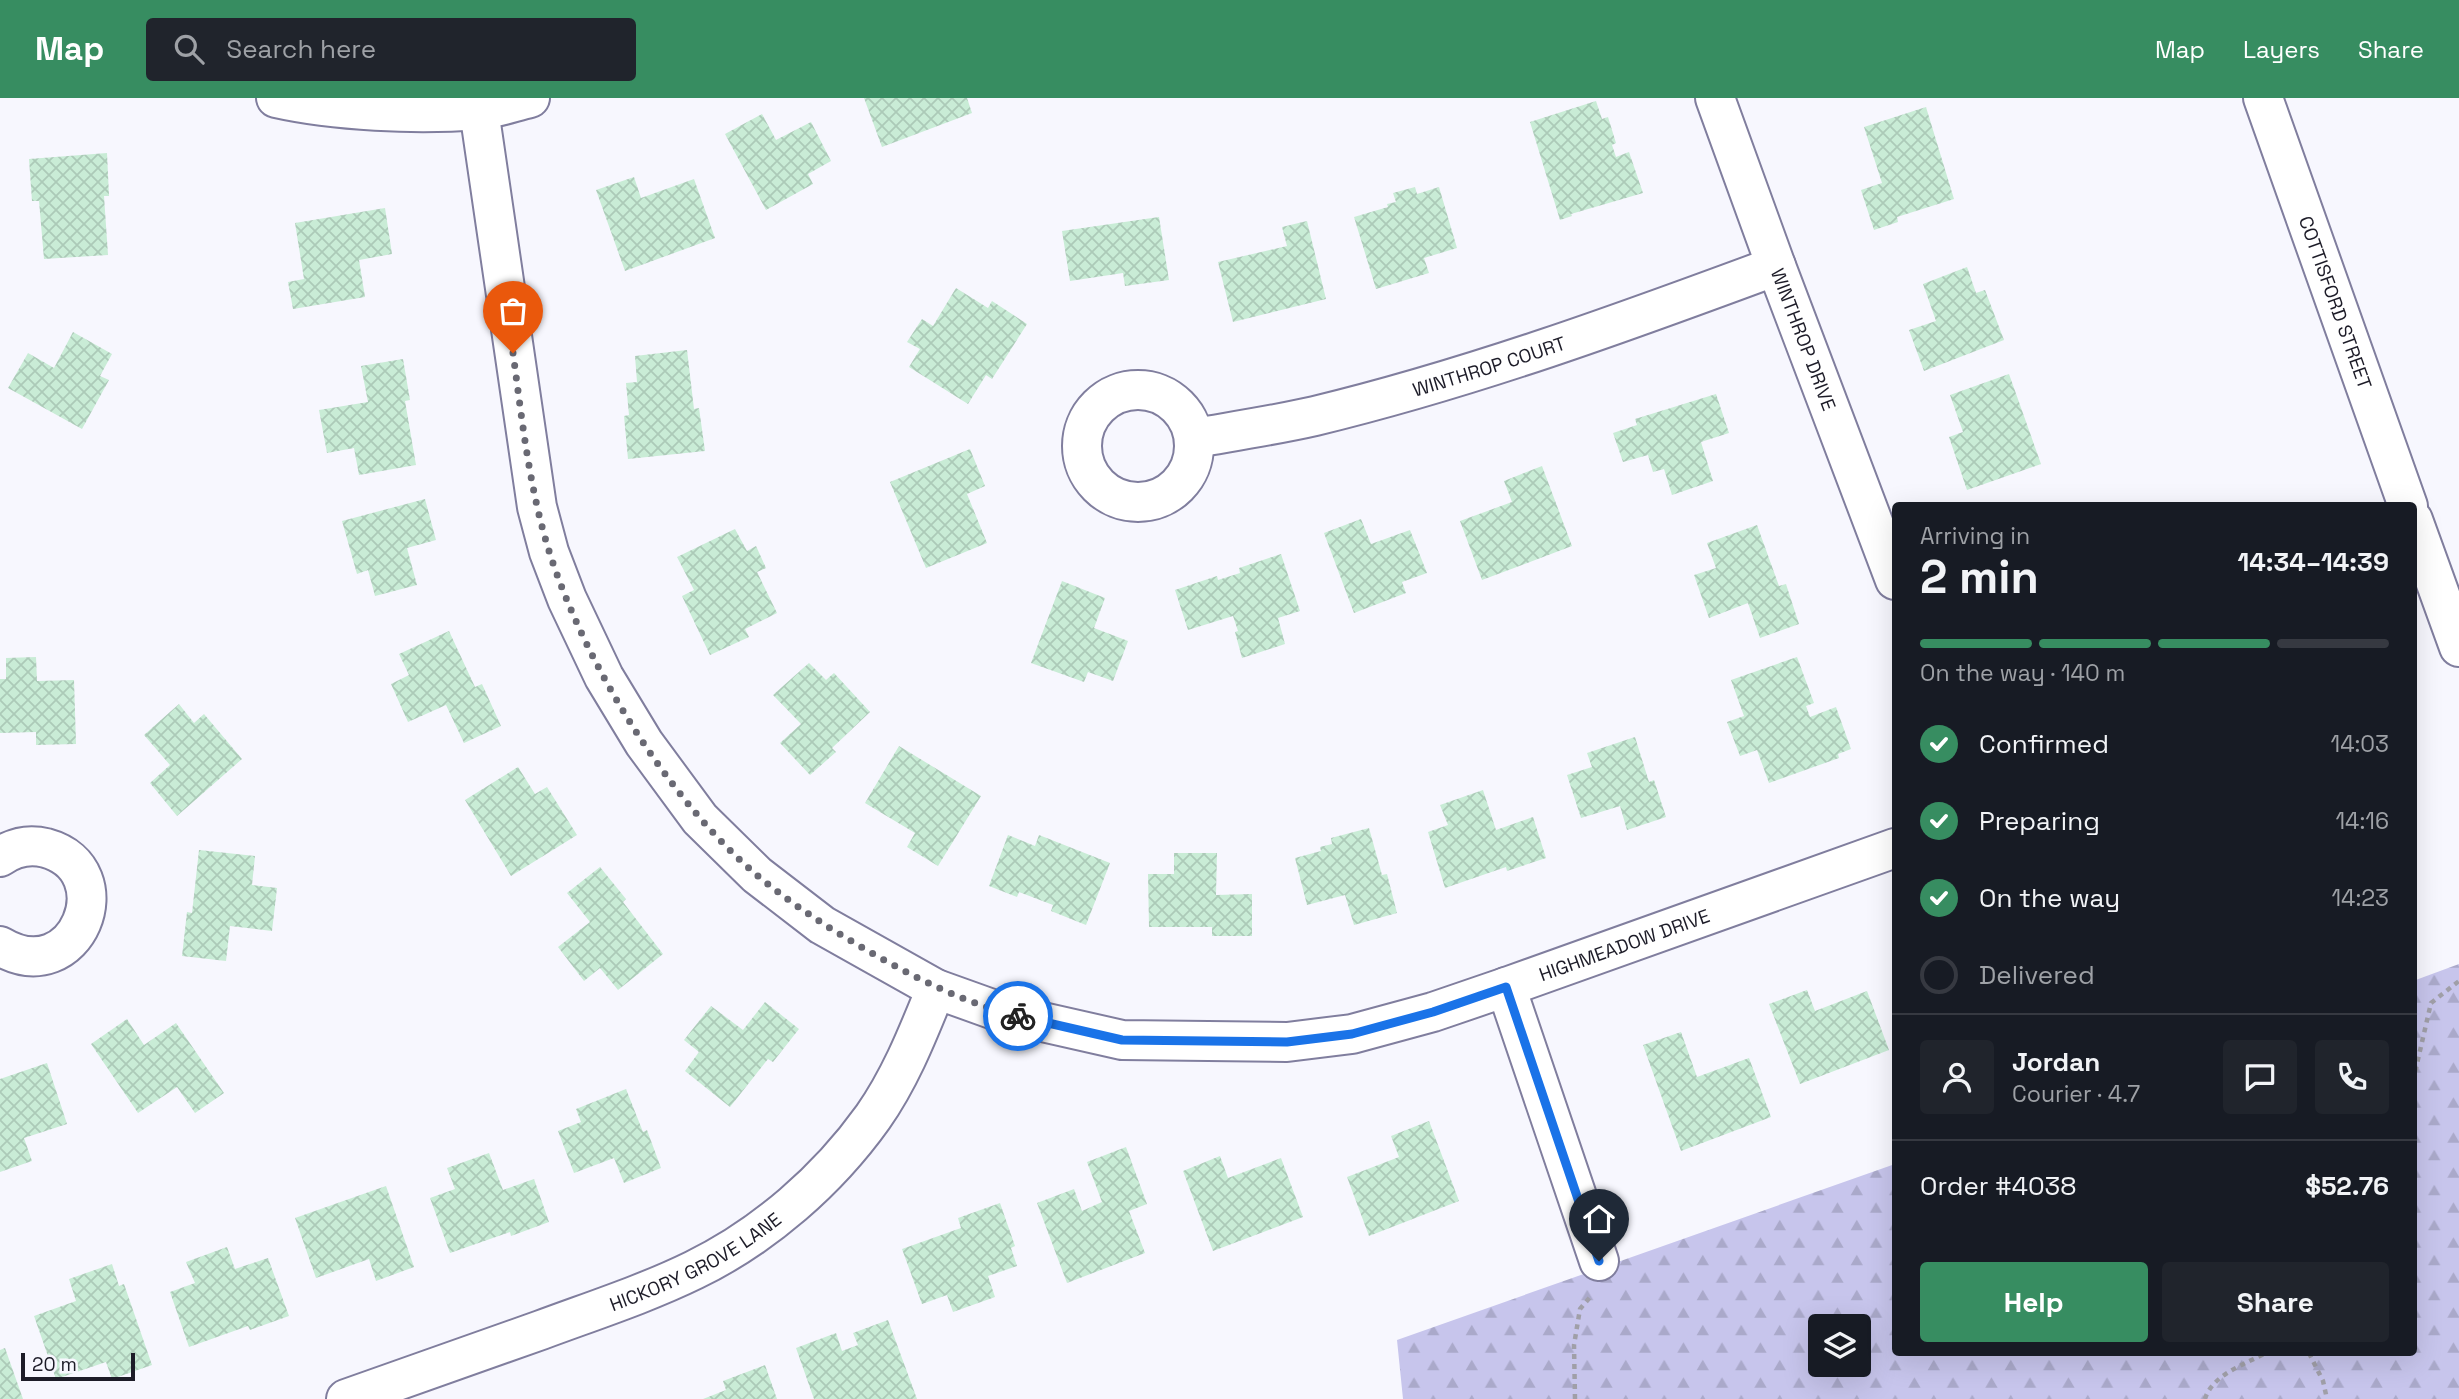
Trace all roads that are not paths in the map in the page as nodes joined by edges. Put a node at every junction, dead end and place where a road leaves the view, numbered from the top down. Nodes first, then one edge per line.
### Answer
1 (276, 98) edge
2 (530, 98) edge
3 (1715, 98) edge
4 (2263, 98) edge
5 (479, 110) junction
6 (1776, 266) junction
7 (1195, 438) dead end
8 (2407, 502) edge
9 (2417, 531) edge
10 (1892, 572) edge
11 (2459, 647) edge
12 (1892, 849) edge
13 (0, 857) edge
14 (0, 946) edge
15 (1506, 987) junction
16 (936, 989) junction
17 (1599, 1261) road end
18 (346, 1399) edge

1 - 5 street
2 - 5 street
3 - 6 street, WINTHROP DRIVE
4 - 8 street, COTTISFORD STREET
5 - 16 street, HIGHMEADOW DRIVE
6 - 7 street, WINTHROP COURT
6 - 10 street, WINTHROP DRIVE
9 - 11 street
12 - 15 street, HIGHMEADOW DRIVE
13 - 14 street
15 - 16 street, HIGHMEADOW DRIVE
15 - 17 street
16 - 18 street, HICKORY GROVE LANE

